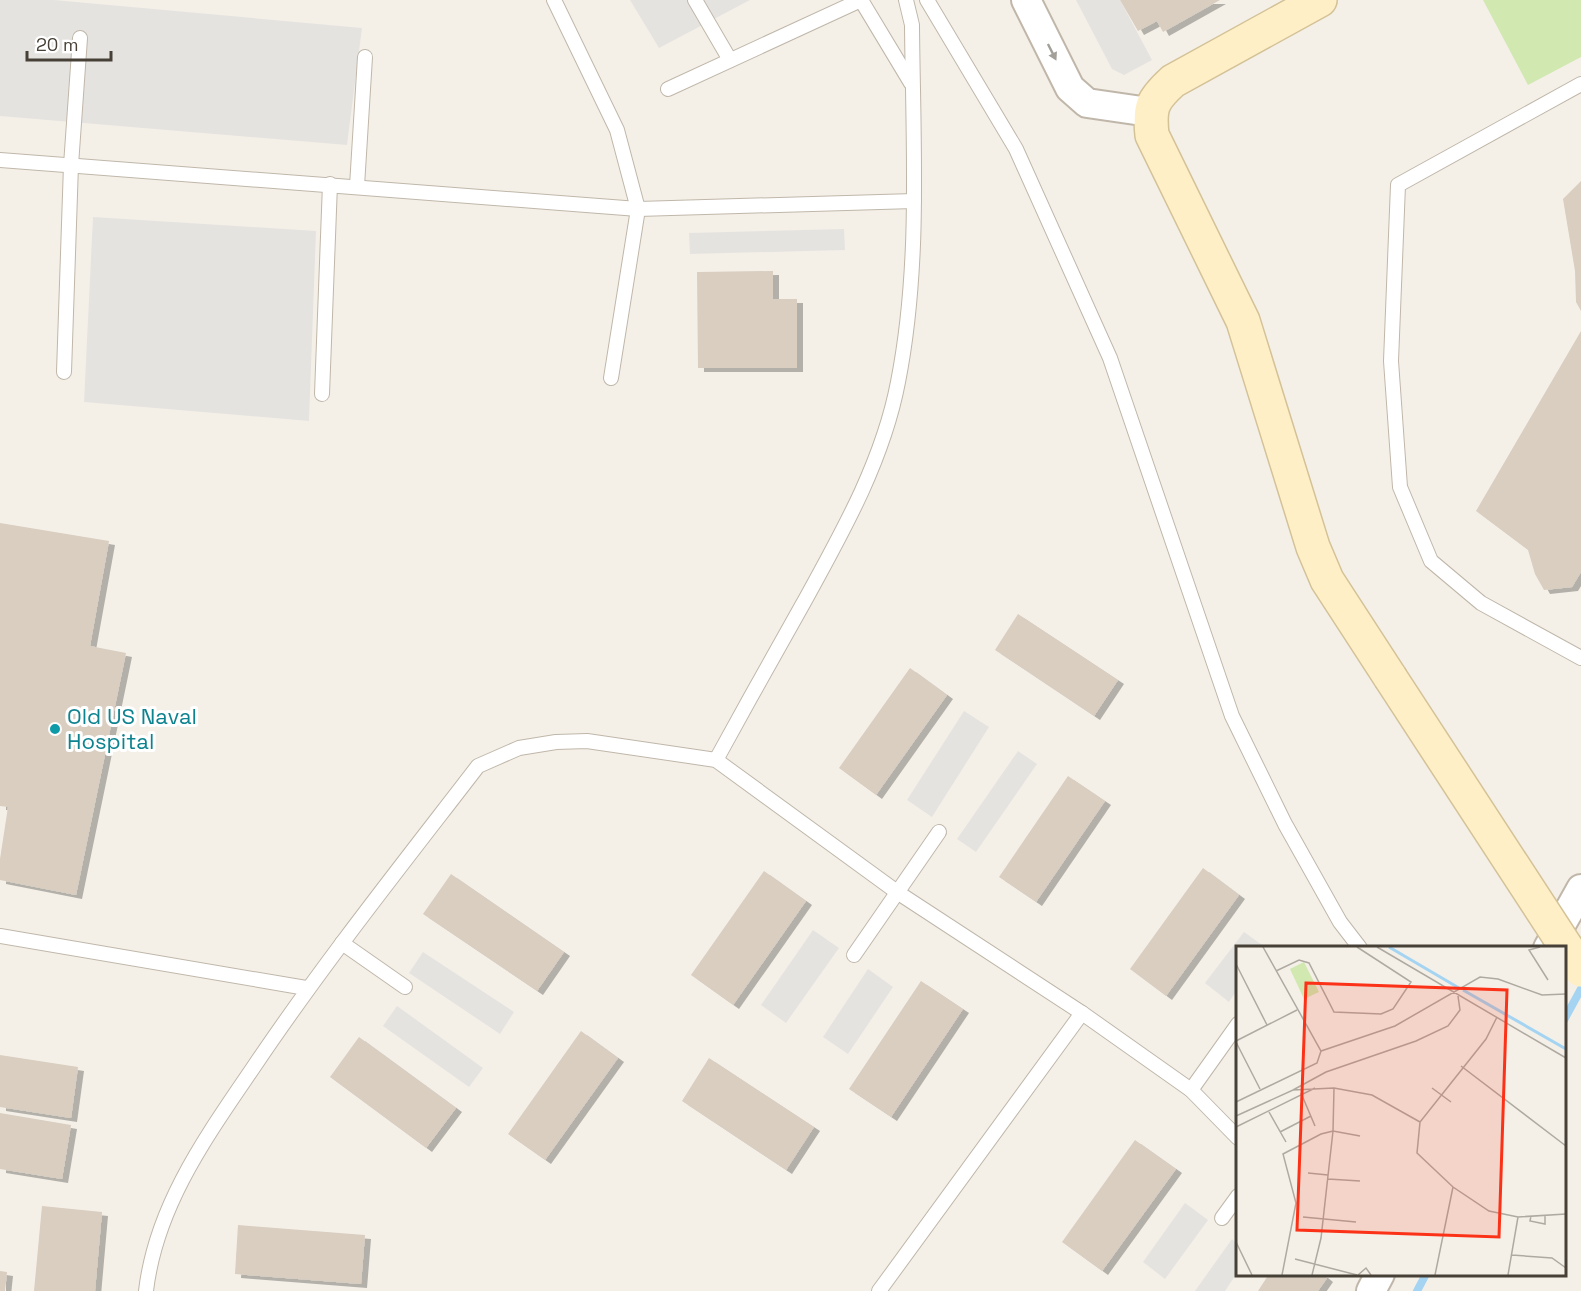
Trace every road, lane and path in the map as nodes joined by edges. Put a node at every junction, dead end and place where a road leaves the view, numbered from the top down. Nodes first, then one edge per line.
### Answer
1 (554, 0) edge
2 (695, 0) edge
3 (861, 0) edge
4 (906, 0) edge
5 (927, 0) edge
6 (1026, 0) edge
7 (1320, 0) edge
8 (80, 38) dead end
9 (364, 57) dead end
10 (730, 60) junction
11 (1581, 84) edge
12 (912, 85) junction
13 (668, 89) dead end
14 (1149, 112) junction
15 (0, 160) edge
16 (71, 165) junction
17 (330, 184) junction
18 (357, 186) junction
19 (914, 201) junction
20 (638, 209) junction
21 (63, 372) dead end
22 (611, 378) dead end
23 (322, 394) dead end
24 (1581, 658) edge
25 (716, 760) junction
26 (939, 832) dead end
27 (1581, 889) edge
28 (897, 892) junction
29 (0, 936) edge
30 (342, 943) junction
31 (1358, 946) edge
32 (1549, 946) edge
33 (1565, 946) edge
34 (1566, 947) edge
35 (854, 955) dead end
36 (1581, 970) edge
37 (405, 987) dead end
38 (306, 988) junction
39 (1082, 1013) junction
40 (1236, 1027) edge
41 (1191, 1090) junction
42 (1236, 1136) edge
43 (1236, 1199) edge
44 (1222, 1218) dead end
45 (1379, 1276) edge
46 (146, 1291) edge
47 (879, 1291) edge
48 (1371, 1291) edge

1 - 20 lane
2 - 10 lane
3 - 10 lane
3 - 12 lane
4 - 12 lane
5 - 31 lane
6 -> 14 street
7 - 14 street
8 - 16 lane
9 - 18 lane
10 - 13 lane
11 - 24 lane
12 - 19 lane
14 - 33 street, bridge
15 - 16 lane
16 - 17 lane
16 - 21 lane
17 - 18 lane
17 - 23 lane
18 - 20 lane
19 - 20 lane
19 - 25 lane
20 - 22 lane
25 - 28 lane
25 - 30 lane
26 - 28 lane
27 - 32 street
28 - 35 lane
28 - 39 lane
29 - 38 lane
30 - 37 lane
30 - 38 lane
34 - 36 street, bridge
38 - 46 lane
39 - 41 lane
39 - 47 lane
40 - 41 lane
41 - 42 lane
43 - 44 lane
45 - 48 street

